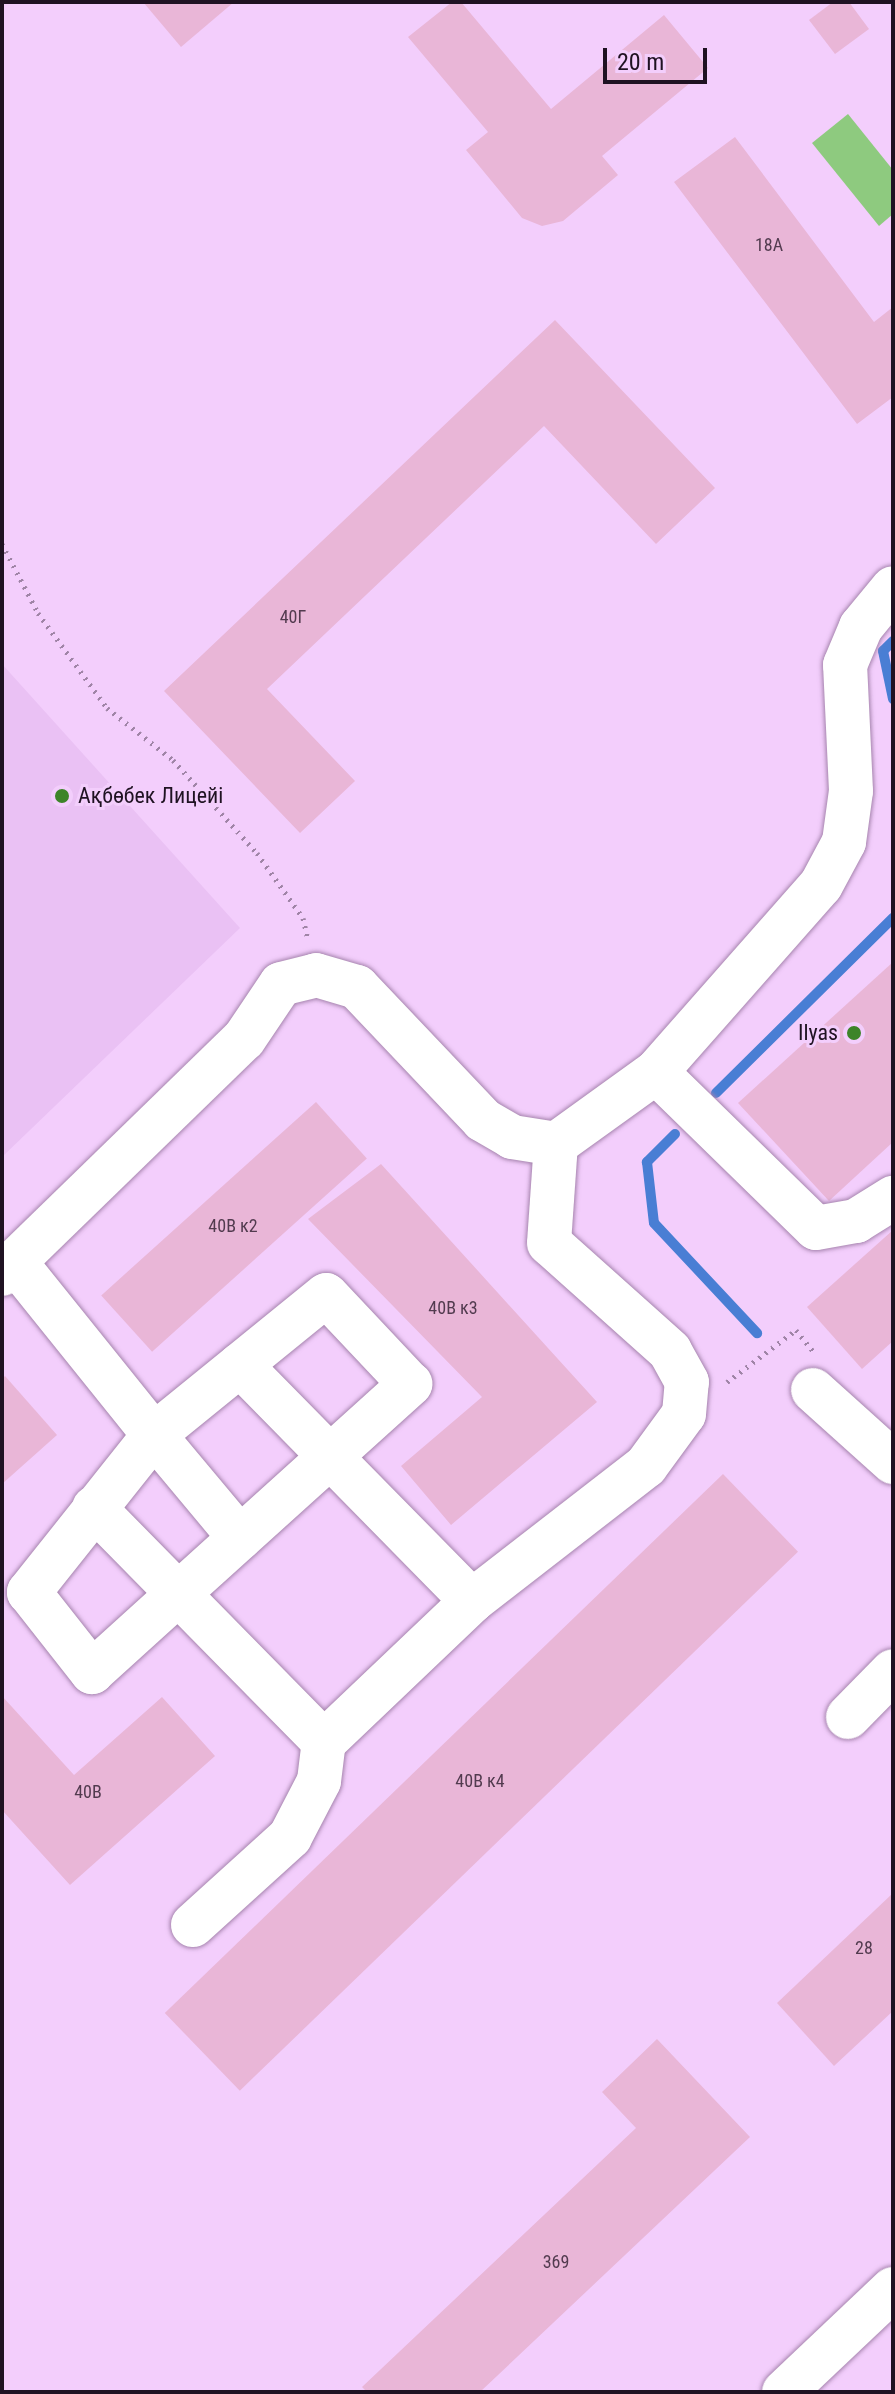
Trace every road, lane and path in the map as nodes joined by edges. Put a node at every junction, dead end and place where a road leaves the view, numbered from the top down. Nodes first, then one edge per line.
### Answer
1 (2, 544) edge
2 (893, 588) edge
3 (316, 975) junction
4 (656, 1072) junction
5 (556, 1144) junction
6 (893, 1198) edge
7 (9, 1268) edge
8 (240, 1365) junction
9 (813, 1390) joint
10 (684, 1414) junction
11 (154, 1435) junction
12 (329, 1458) junction
13 (893, 1462) edge
14 (94, 1508) junction
15 (240, 1538) junction
16 (179, 1593) junction
17 (472, 1601) junction
18 (893, 1671) edge
19 (848, 1717) dead end
20 (324, 1742) junction
21 (193, 1925) dead end
22 (893, 2289) edge
23 (784, 2392) edge

1 - 3 path
2 - 4 street
3 - 5 street
3 - 7 street
4 - 5 street
4 - 6 street
5 - 10 street
7 - 11 street
8 - 11 street
8 - 12 street
8 - 12 street
9 - 10 path
9 - 13 street
10 - 17 street
11 - 14 street
11 - 15 street
12 - 15 street
12 - 17 street
14 - 16 street
14 - 16 street
15 - 16 street
16 - 20 street
17 - 20 street
18 - 19 street
20 - 21 street
22 - 23 street

